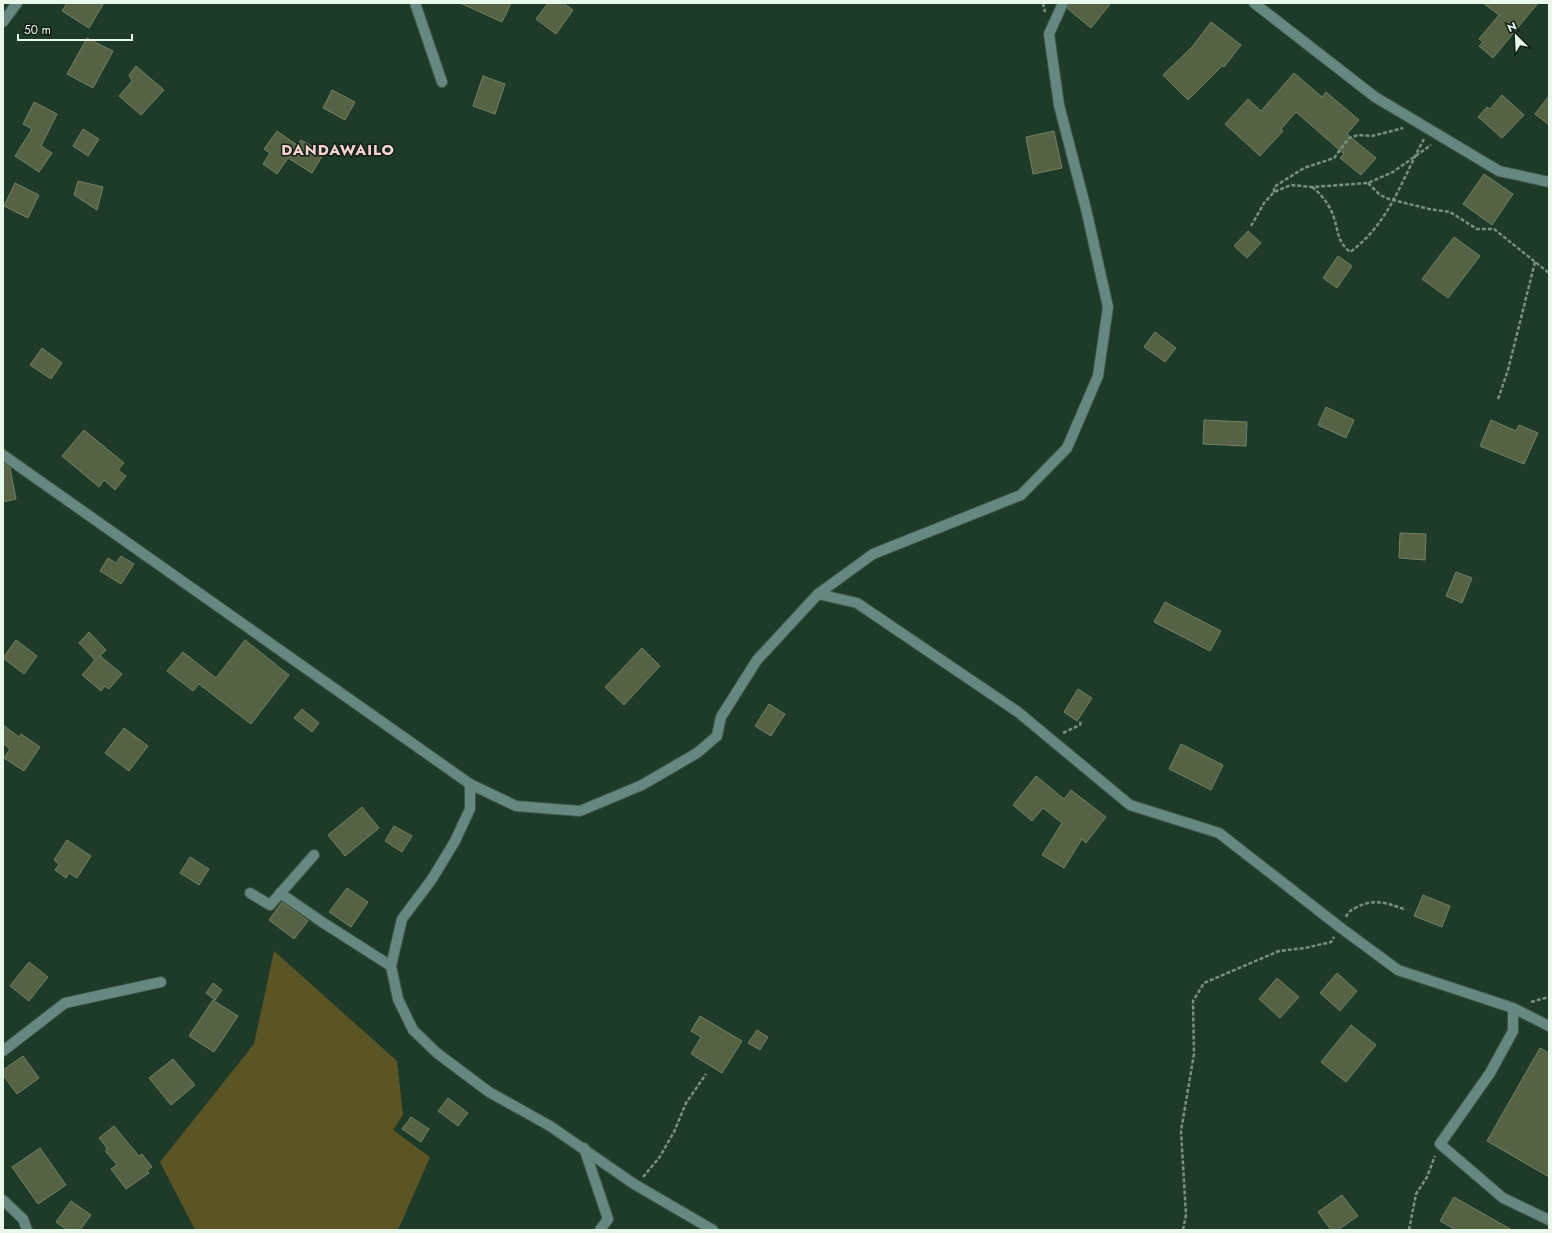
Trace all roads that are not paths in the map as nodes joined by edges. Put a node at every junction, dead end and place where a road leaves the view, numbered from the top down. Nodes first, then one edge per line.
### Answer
1 (17, 3) edge
2 (415, 3) edge
3 (1063, 3) edge
4 (1254, 3) edge
5 (3, 22) edge
6 (442, 82) dead end
7 (1549, 182) edge
8 (3, 455) edge
9 (818, 594) junction
10 (470, 784) junction
11 (314, 855) dead end
12 (250, 892) dead end
13 (280, 893) junction
14 (391, 966) junction
15 (161, 982) dead end
16 (1513, 1008) junction
17 (1549, 1026) edge
18 (3, 1051) edge
19 (584, 1148) junction
20 (3, 1200) edge
21 (1549, 1220) edge
22 (27, 1230) edge
23 (600, 1230) edge
24 (714, 1230) edge

1 - 5 street
2 - 6 street
3 - 9 street
4 - 7 street
8 - 10 street
9 - 10 street
9 - 16 street
10 - 14 street
11 - 13 street
12 - 13 street
13 - 14 street
14 - 19 street
15 - 18 street
16 - 17 street
16 - 21 street
19 - 23 street
19 - 24 street
20 - 22 street

